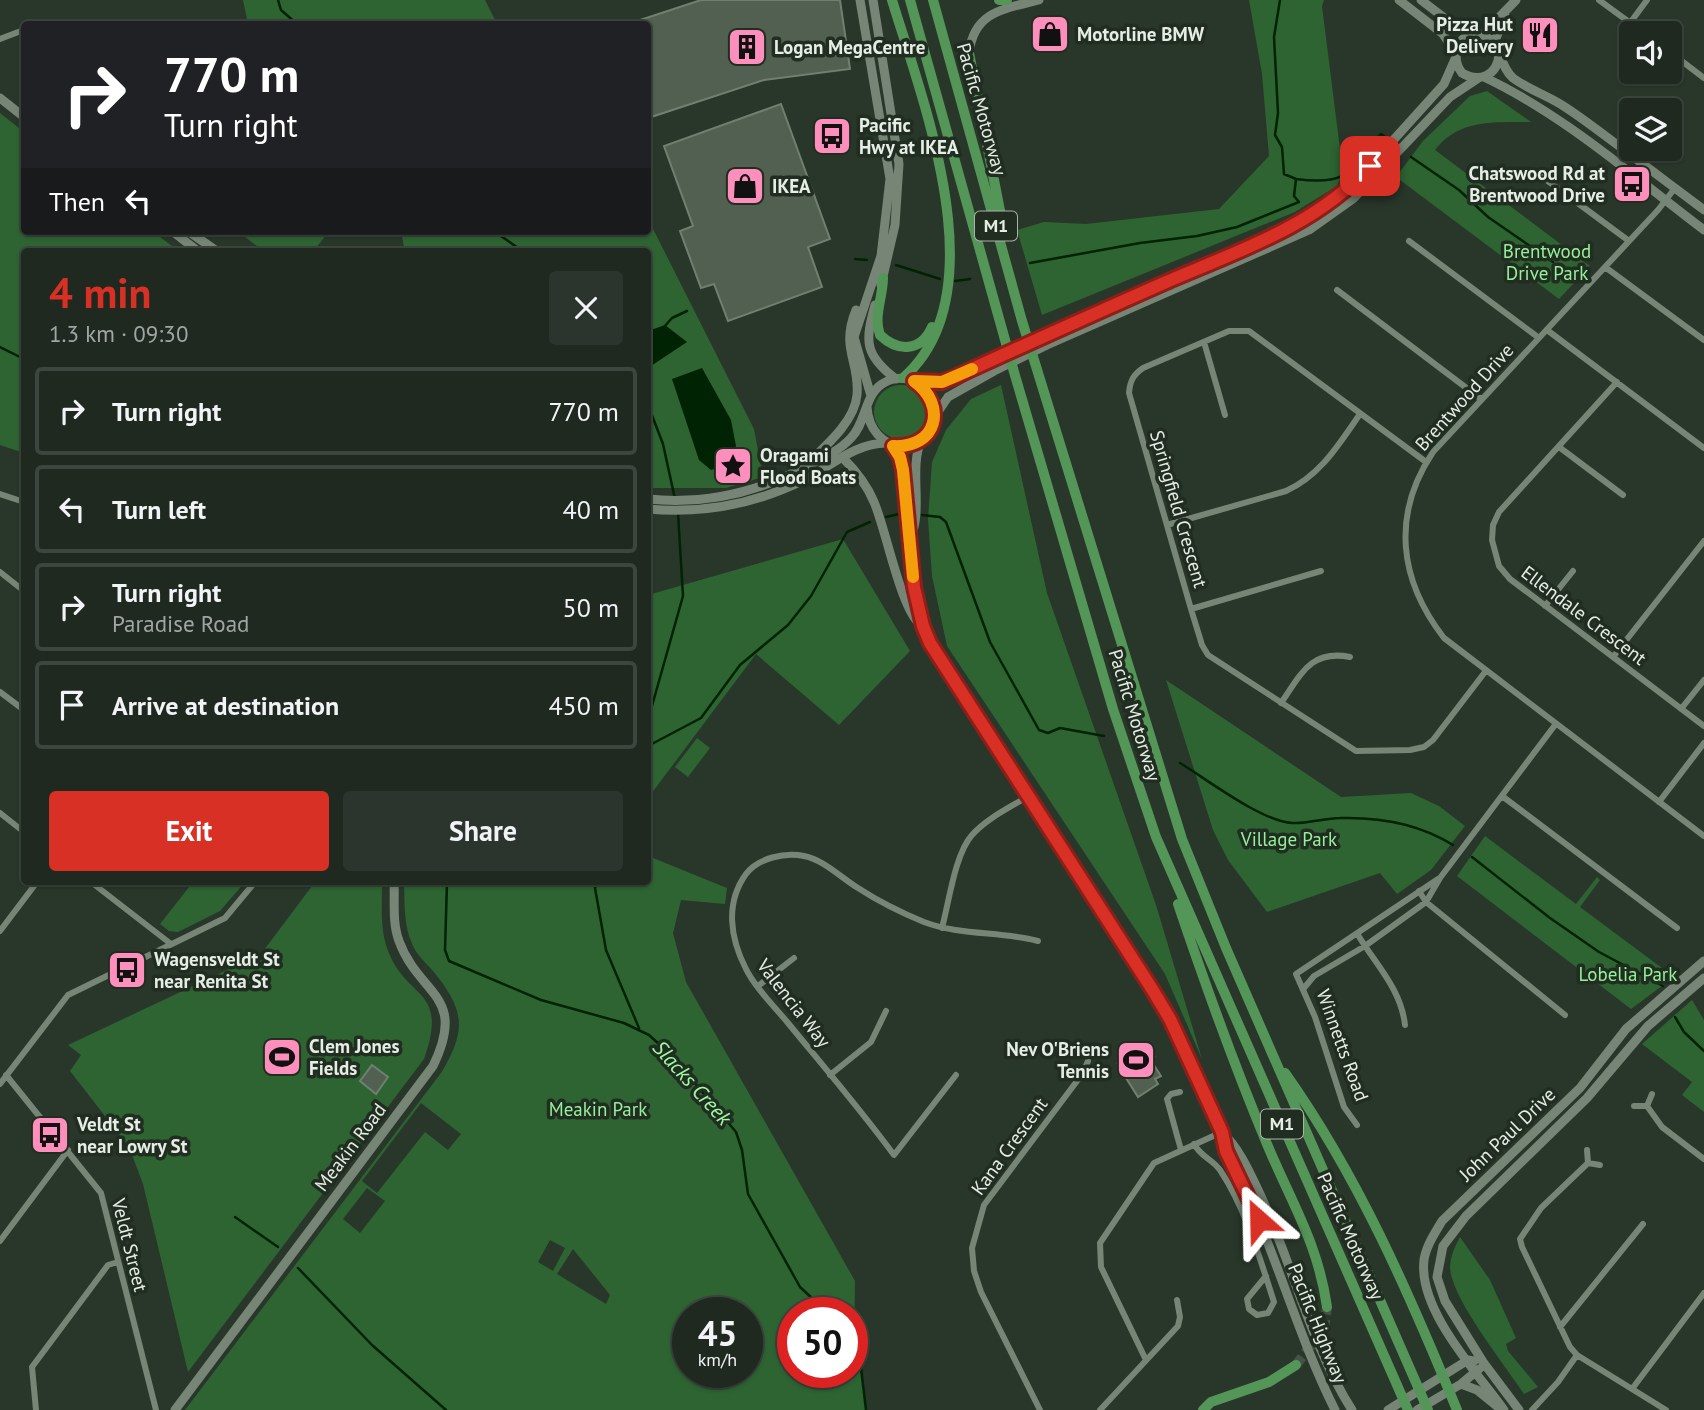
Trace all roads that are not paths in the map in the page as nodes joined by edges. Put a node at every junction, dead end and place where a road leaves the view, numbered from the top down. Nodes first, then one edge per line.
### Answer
1 (860, 0) edge
2 (873, 0) edge
3 (892, 0) edge
4 (910, 0) edge
5 (933, 0) edge
6 (999, 0) edge
7 (1007, 0) edge
8 (1039, 0) edge
9 (1399, 0) edge
10 (1421, 0) edge
11 (1516, 0) edge
12 (1600, 0) edge
13 (1647, 0) edge
14 (1505, 14) junction
15 (1627, 21) edge
16 (1631, 21) edge
17 (21, 31) dead end
18 (1478, 35) junction
19 (0, 39) edge
20 (1494, 43) junction
21 (969, 53) joint
22 (1499, 54) junction
23 (1455, 55) junction
24 (1682, 61) edge
25 (1480, 78) junction
26 (1704, 78) edge
27 (0, 98) edge
28 (21, 115) edge
29 (1533, 170) dead end
30 (1675, 188) junction
31 (1666, 201) junction
32 (1704, 211) edge
33 (1704, 230) edge
34 (177, 235) edge
35 (193, 235) edge
36 (1409, 241) dead end
37 (1629, 242) junction
38 (194, 248) edge
39 (212, 248) edge
40 (1605, 267) junction
41 (883, 278) junction
42 (1337, 290) dead end
43 (867, 295) junction
44 (943, 308) junction
45 (1022, 321) junction
46 (1547, 330) junction
47 (1539, 338) junction
48 (1704, 340) edge
49 (1204, 342) junction
50 (905, 379) junction
51 (1617, 382) junction
52 (871, 396) junction
53 (1481, 399) junction
54 (867, 407) junction
55 (1360, 414) junction
56 (1224, 415) dead end
57 (935, 416) junction
58 (921, 440) junction
59 (890, 444) junction
60 (1559, 447) junction
61 (1704, 448) edge
62 (842, 458) junction
63 (1426, 461) junction
64 (799, 471) junction
65 (0, 494) edge
66 (1623, 495) dead end
67 (21, 501) edge
68 (655, 506) edge
69 (1167, 525) junction
70 (911, 537) junction
71 (1704, 541) edge
72 (1573, 570) dead end
73 (1321, 571) dead end
74 (0, 572) edge
75 (21, 589) edge
76 (1545, 606) junction
77 (1191, 609) junction
78 (923, 626) junction
79 (1350, 657) dead end
80 (1613, 657) junction
81 (1485, 672) junction
82 (1704, 680) edge
83 (0, 692) edge
84 (1281, 704) junction
85 (21, 708) edge
86 (1681, 709) junction
87 (1555, 725) junction
88 (1704, 726) edge
89 (1704, 743) edge
90 (1030, 795) junction
91 (1502, 796) junction
92 (1659, 802) junction
93 (0, 813) edge
94 (21, 830) edge
95 (1704, 836) edge
96 (1156, 837) junction
97 (1440, 878) junction
98 (35, 885) edge
99 (95, 885) edge
100 (252, 885) edge
101 (394, 885) edge
102 (1419, 891) junction
103 (1426, 902) junction
104 (942, 928) junction
105 (1677, 928) dead end
106 (0, 931) edge
107 (1358, 935) junction
108 (1038, 941) dead end
109 (171, 944) junction
110 (1365, 946) junction
111 (794, 958) dead end
112 (1704, 961) edge
113 (1704, 978) edge
114 (758, 986) junction
115 (1304, 988) junction
116 (886, 1011) dead end
117 (1565, 1015) dead end
118 (1405, 1025) dead end
119 (1272, 1054) junction
120 (1088, 1061) dead end
121 (6, 1075) junction
122 (830, 1075) junction
123 (956, 1075) dead end
124 (0, 1084) edge
125 (1180, 1092) dead end
126 (1651, 1094) dead end
127 (1634, 1106) dead end
128 (1647, 1106) junction
129 (1357, 1125) dead end
130 (1222, 1132) junction
131 (1194, 1144) junction
132 (68, 1150) junction
133 (1181, 1150) junction
134 (1587, 1150) dead end
135 (1704, 1159) edge
136 (1588, 1163) junction
137 (1600, 1165) dead end
138 (1643, 1224) dead end
139 (0, 1241) edge
140 (118, 1262) junction
141 (1266, 1276) junction
142 (1704, 1293) edge
143 (1177, 1300) dead end
144 (1327, 1307) tunnel mouth
145 (1560, 1327) junction
146 (1577, 1355) junction
147 (1146, 1360) junction
148 (1468, 1360) junction
149 (1483, 1362) junction
150 (1297, 1365) tunnel mouth
151 (1477, 1373) junction
152 (1460, 1385) junction
153 (1632, 1389) junction
154 (1216, 1406) edge
155 (36, 1410) edge
156 (156, 1410) edge
157 (175, 1410) edge
158 (1040, 1410) edge
159 (1100, 1410) edge
160 (1203, 1410) edge
161 (1335, 1410) edge
162 (1352, 1410) edge
163 (1388, 1410) edge
164 (1408, 1410) edge
165 (1417, 1410) edge
166 (1428, 1410) edge
167 (1457, 1410) edge
168 (1503, 1410) edge
169 (1519, 1410) edge
170 (1532, 1410) edge
171 (1666, 1410) edge

1 - 43 main road
2 - 41 main road
3 - 44 highway
4 - 96 highway, Pacific Motorway / M1
5 - 45 highway, Pacific Motorway / M1
6 - 7 highway
8 - 21 main road
9 - 23 main road
10 - 18 main road
11 - 14 main road
12 - 15 street
13 - 16 street
14 - 18 main road
14 - 20 main road
17 - 19 street
18 - 20 main road
18 - 23 main road
20 - 22 main road
21 - 45 highway
22 - 25 main road
22 - 30 main road
23 - 25 main road
23 - 50 main road
24 - 26 street
25 - 31 main road
25 - 57 main road
27 - 28 main road
29 - 37 street
30 - 31 street, Brentwood Drive
30 - 32 main road
31 - 33 main road
31 - 37 street, Brentwood Drive
34 - 38 main road
35 - 39 main road
36 - 47 street
37 - 40 street, Brentwood Drive
40 - 46 street, Brentwood Drive
40 - 48 street
41 - 44 highway
41 - 50 main road
42 - 53 street
43 - 52 main road
43 - 64 main road
44 - 50 highway
45 - 119 highway, Pacific Motorway / M1
46 - 47 street, Brentwood Drive
46 - 51 street
47 - 53 street, Brentwood Drive
49 - 55 street, Springfield Crescent
49 - 56 street
49 - 69 street, Springfield Crescent
50 - 52 main road
50 - 57 main road
51 - 60 street, Ellendale Crescent
51 - 61 street
52 - 54 main road
53 - 63 street, Brentwood Drive
54 - 59 main road
54 - 64 main road
55 - 63 street, Springfield Crescent
55 - 69 street
57 - 58 main road
58 - 59 main road
58 - 70 main road, Pacific Highway
59 - 62 main road
59 - 70 main road, Pacific Highway
60 - 66 street
60 - 76 street, Ellendale Crescent
62 - 68 main road
62 - 78 main road
63 - 81 street, Brentwood Drive
64 - 68 main road
65 - 67 street
69 - 77 street, Springfield Crescent
70 - 78 main road, Pacific Highway
71 - 80 street
72 - 76 street
73 - 77 street
74 - 75 street
76 - 80 street, Ellendale Crescent
77 - 84 street, Springfield Crescent
78 - 90 main road, Pacific Highway
79 - 84 street
80 - 86 street, Ellendale Crescent
81 - 84 street, Springfield Crescent
81 - 87 street, Brentwood Drive
82 - 86 street
83 - 85 street
86 - 88 street, Ellendale Crescent
87 - 91 street
87 - 92 street, Brentwood Drive
89 - 92 street
90 - 104 street
90 - 130 main road, Pacific Highway
91 - 97 street
91 - 105 street
92 - 95 street, Brentwood Drive
93 - 94 street
96 - 144 highway
96 - 164 highway, Pacific Motorway / M1
97 - 102 street
97 - 103 street
98 - 106 street
99 - 109 street
100 - 109 street
101 - 157 main road, Meakin Road
102 - 103 street
102 - 107 street
103 - 110 street
103 - 117 street
104 - 108 street, Valencia Way
104 - 114 street, Valencia Way
107 - 110 street
107 - 115 street, Winnetts Road
109 - 121 street
110 - 115 street
110 - 118 street
111 - 114 street
112 - 148 main road, John Paul Drive
113 - 149 main road, John Paul Drive
114 - 122 street, Valencia Way
115 - 129 street, Winnetts Road
116 - 122 street
119 - 166 highway, Pacific Motorway / M1
119 - 167 highway
120 - 158 street, Kana Crescent
121 - 124 street
121 - 132 street, Veldt Street
122 - 123 street, Valencia Way
125 - 133 street
126 - 128 street
127 - 128 street
128 - 135 street
130 - 131 street
130 - 161 main road, Pacific Highway
130 - 162 main road, Pacific Highway
131 - 133 street
131 - 141 street
132 - 139 street
132 - 140 street, Veldt Street
133 - 147 street
134 - 136 street
136 - 137 street
136 - 145 street
138 - 145 street
140 - 155 street
140 - 156 street, Veldt Street
141 - 141 street
142 - 153 street
143 - 147 street
145 - 146 street
146 - 153 street
146 - 170 street
147 - 159 street
148 - 149 main road
148 - 151 main road
148 - 163 main road
149 - 151 main road
149 - 169 main road
150 - 154 highway
151 - 152 main road
151 - 168 main road
152 - 165 main road
152 - 168 main road
153 - 171 street
154 - 160 highway

